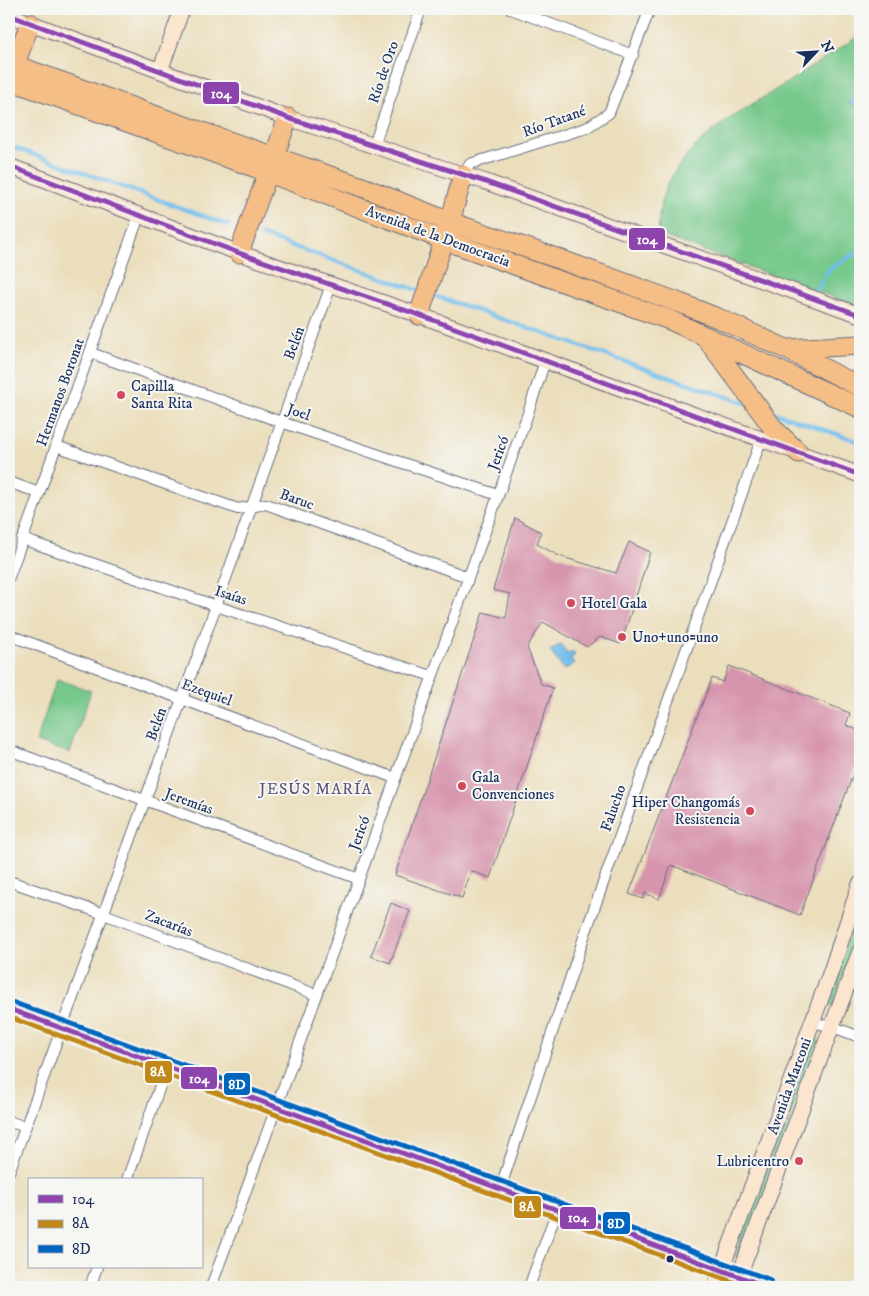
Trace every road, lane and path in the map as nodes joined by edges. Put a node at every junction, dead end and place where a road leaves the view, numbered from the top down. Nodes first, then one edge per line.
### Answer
1 (182, 9) edge
2 (421, 9) edge
3 (511, 9) edge
4 (650, 9) edge
5 (9, 15) edge
6 (30, 23) junction
7 (633, 55) junction
8 (160, 70) junction
9 (10, 74) edge
10 (288, 118) junction
11 (374, 145) junction
12 (270, 164) junction
13 (9, 166) edge
14 (463, 175) junction
15 (139, 216) junction
16 (450, 222) junction
17 (444, 240) junction
18 (239, 253) junction
19 (331, 285) junction
20 (419, 315) junction
21 (860, 315) edge
22 (703, 335) junction
23 (860, 345) edge
24 (786, 349) junction
25 (91, 353) junction
26 (545, 361) junction
27 (860, 387) edge
28 (860, 408) edge
29 (281, 422) junction
30 (761, 440) junction
31 (56, 446) junction
32 (800, 453) junction
33 (860, 475) edge
34 (9, 482) edge
35 (39, 494) junction
36 (498, 495) junction
37 (252, 506) junction
38 (22, 540) junction
39 (468, 577) junction
40 (9, 578) edge
41 (216, 606) junction
42 (9, 635) edge
43 (432, 676) junction
44 (181, 699) junction
45 (9, 750) edge
46 (396, 778) junction
47 (145, 800) junction
48 (359, 879) junction
49 (9, 881) edge
50 (860, 884) edge
51 (104, 914) junction
52 (860, 951) edge
53 (317, 995) junction
54 (9, 1009) edge
55 (812, 1022) junction
56 (61, 1027) junction
57 (833, 1027) junction
58 (860, 1037) edge
59 (167, 1066) junction
60 (276, 1106) junction
61 (9, 1121) edge
62 (25, 1127) junction
63 (9, 1172) edge
64 (128, 1178) edge
65 (500, 1189) junction
66 (557, 1210) junction
67 (97, 1268) edge
68 (722, 1271) junction
69 (737, 1282) edge
70 (90, 1287) edge
71 (211, 1287) edge
72 (529, 1287) edge
73 (715, 1287) edge
74 (768, 1287) edge

1 - 8 street
2 - 11 street, Río de Oro
3 - 7 street
4 - 7 street, Río Tatané
5 - 6 street
6 - 8 street
6 - 9 highway
7 - 14 street, Río Tatané
8 - 10 street
9 - 12 highway, Avenida de la Democracia
10 - 11 street
10 - 12 highway
11 - 14 street
12 - 16 highway, Avenida de la Democracia
12 - 17 highway, Avenida de la Democracia
12 - 18 highway
13 - 15 street
14 - 16 highway
14 - 21 street
15 - 18 street
15 - 25 street, Hermanos Boronat
16 - 17 highway
16 - 24 highway, Avenida de la Democracia
17 - 20 highway
17 - 22 highway, Avenida de la Democracia
18 - 19 street
19 - 20 street
19 - 29 street, Belén
20 - 26 street
22 - 28 highway, Avenida de la Democracia
22 - 32 highway
23 - 24 highway
24 - 27 highway, Avenida de la Democracia
25 - 29 street, Joel
25 - 31 street, Hermanos Boronat
26 - 30 street
26 - 36 street, Jericó
29 - 36 street, Joel
29 - 37 street, Belén
30 - 32 street
30 - 65 street, Falucho
31 - 35 street, Hermanos Boronat
31 - 37 street, Baruc
32 - 33 street
34 - 35 street
35 - 38 street, Hermanos Boronat
36 - 39 street, Jericó
37 - 39 street, Baruc
37 - 41 street, Belén
38 - 40 street, Hermanos Boronat
38 - 41 street, Isaías
39 - 43 street, Jericó
41 - 43 street, Isaías
41 - 44 street, Belén
42 - 44 street, Ezequiel
43 - 46 street, Jericó
44 - 46 street, Ezequiel
44 - 47 street, Belén
45 - 47 street, Jeremías
46 - 48 street, Jericó
47 - 48 street, Jeremías
47 - 51 street, Belén
48 - 53 street, Jericó
49 - 51 street, Zacarías
50 - 55 street, Avenida Marconi
51 - 53 street, Zacarías
51 - 56 street, Belén
52 - 57 street, Avenida Marconi
53 - 60 street, Jericó
54 - 56 street
55 - 57 street
55 - 68 street, Avenida Marconi
56 - 59 street
56 - 62 street, Belén
57 - 58 street
57 - 69 street, Avenida Marconi
59 - 60 street
59 - 64 street
60 - 65 street
60 - 71 street, Jericó
61 - 62 street
62 - 63 street, Belén
65 - 66 street
66 - 68 street
66 - 72 street
67 - 70 street
68 - 69 street
68 - 73 street, Avenida Marconi
69 - 74 street

